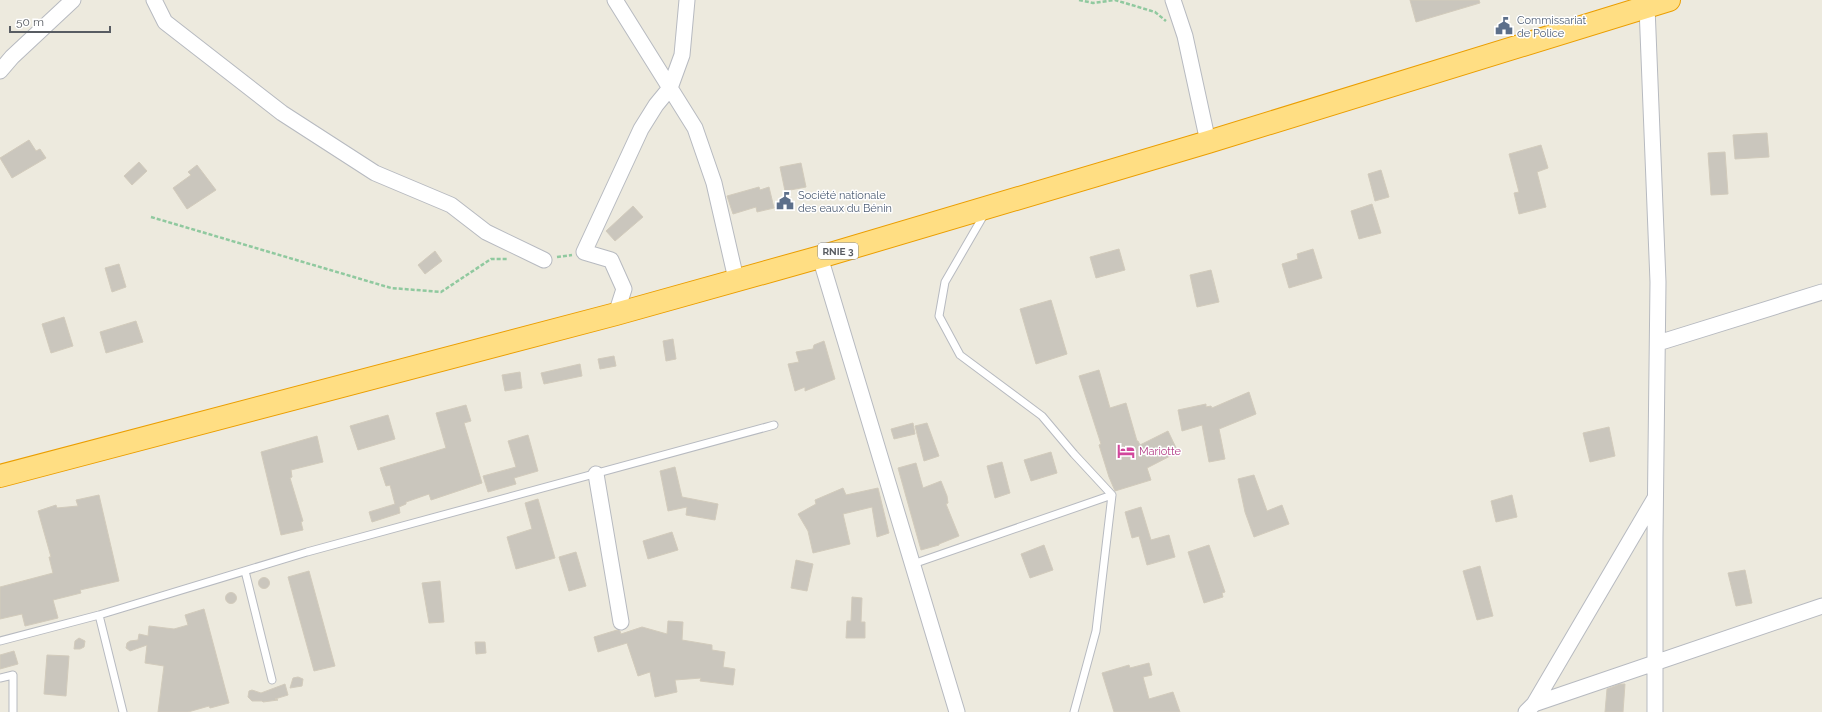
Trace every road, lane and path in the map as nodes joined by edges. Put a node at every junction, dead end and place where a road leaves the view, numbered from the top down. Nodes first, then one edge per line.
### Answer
1 (73, 0) edge
2 (154, 0) edge
3 (615, 0) edge
4 (687, 0) edge
5 (1079, 0) edge
6 (1173, 0) edge
7 (1669, 0) edge
8 (1647, 7) junction
9 (1185, 36) junction
10 (0, 71) edge
11 (670, 88) junction
12 (1208, 142) junction
13 (988, 207) junction
14 (151, 217) dead end
15 (584, 252) junction
16 (820, 257) junction
17 (513, 259) dead end
18 (544, 260) joint
19 (736, 279) junction
20 (1822, 292) edge
21 (616, 314) junction
22 (1658, 344) junction
23 (774, 425) dead end
24 (596, 474) junction
25 (0, 476) edge
26 (1112, 495) junction
27 (1655, 498) junction
28 (913, 564) junction
29 (245, 571) junction
30 (1822, 606) edge
31 (99, 615) junction
32 (621, 622) dead end
33 (0, 641) edge
34 (1655, 663) junction
35 (0, 678) edge
36 (272, 680) dead end
37 (1530, 708) edge
38 (13, 712) edge
39 (122, 712) edge
40 (957, 712) edge
41 (1074, 712) edge
42 (1655, 712) edge

1 - 10 street
2 - 18 street
3 - 11 street
4 - 11 street
5 - 9 path
6 - 9 street
7 - 8 highway, RNIE 3
8 - 12 highway, RNIE 3
8 - 22 street
9 - 12 street
11 - 15 street
11 - 19 street
12 - 13 highway, RNIE 3
13 - 16 highway, RNIE 3
13 - 26 lane
14 - 17 path
15 - 18 path
15 - 21 street
16 - 19 highway, RNIE 3
16 - 28 street
19 - 21 highway, RNIE 3
20 - 22 street
21 - 25 highway, RNIE 3
22 - 27 street
23 - 24 lane
24 - 29 lane
24 - 32 street
26 - 28 lane
26 - 41 lane
27 - 34 street
27 - 37 street
28 - 40 street
29 - 31 lane
29 - 36 lane
30 - 34 street
31 - 33 lane
31 - 39 lane
34 - 37 street
34 - 42 street
35 - 38 lane

